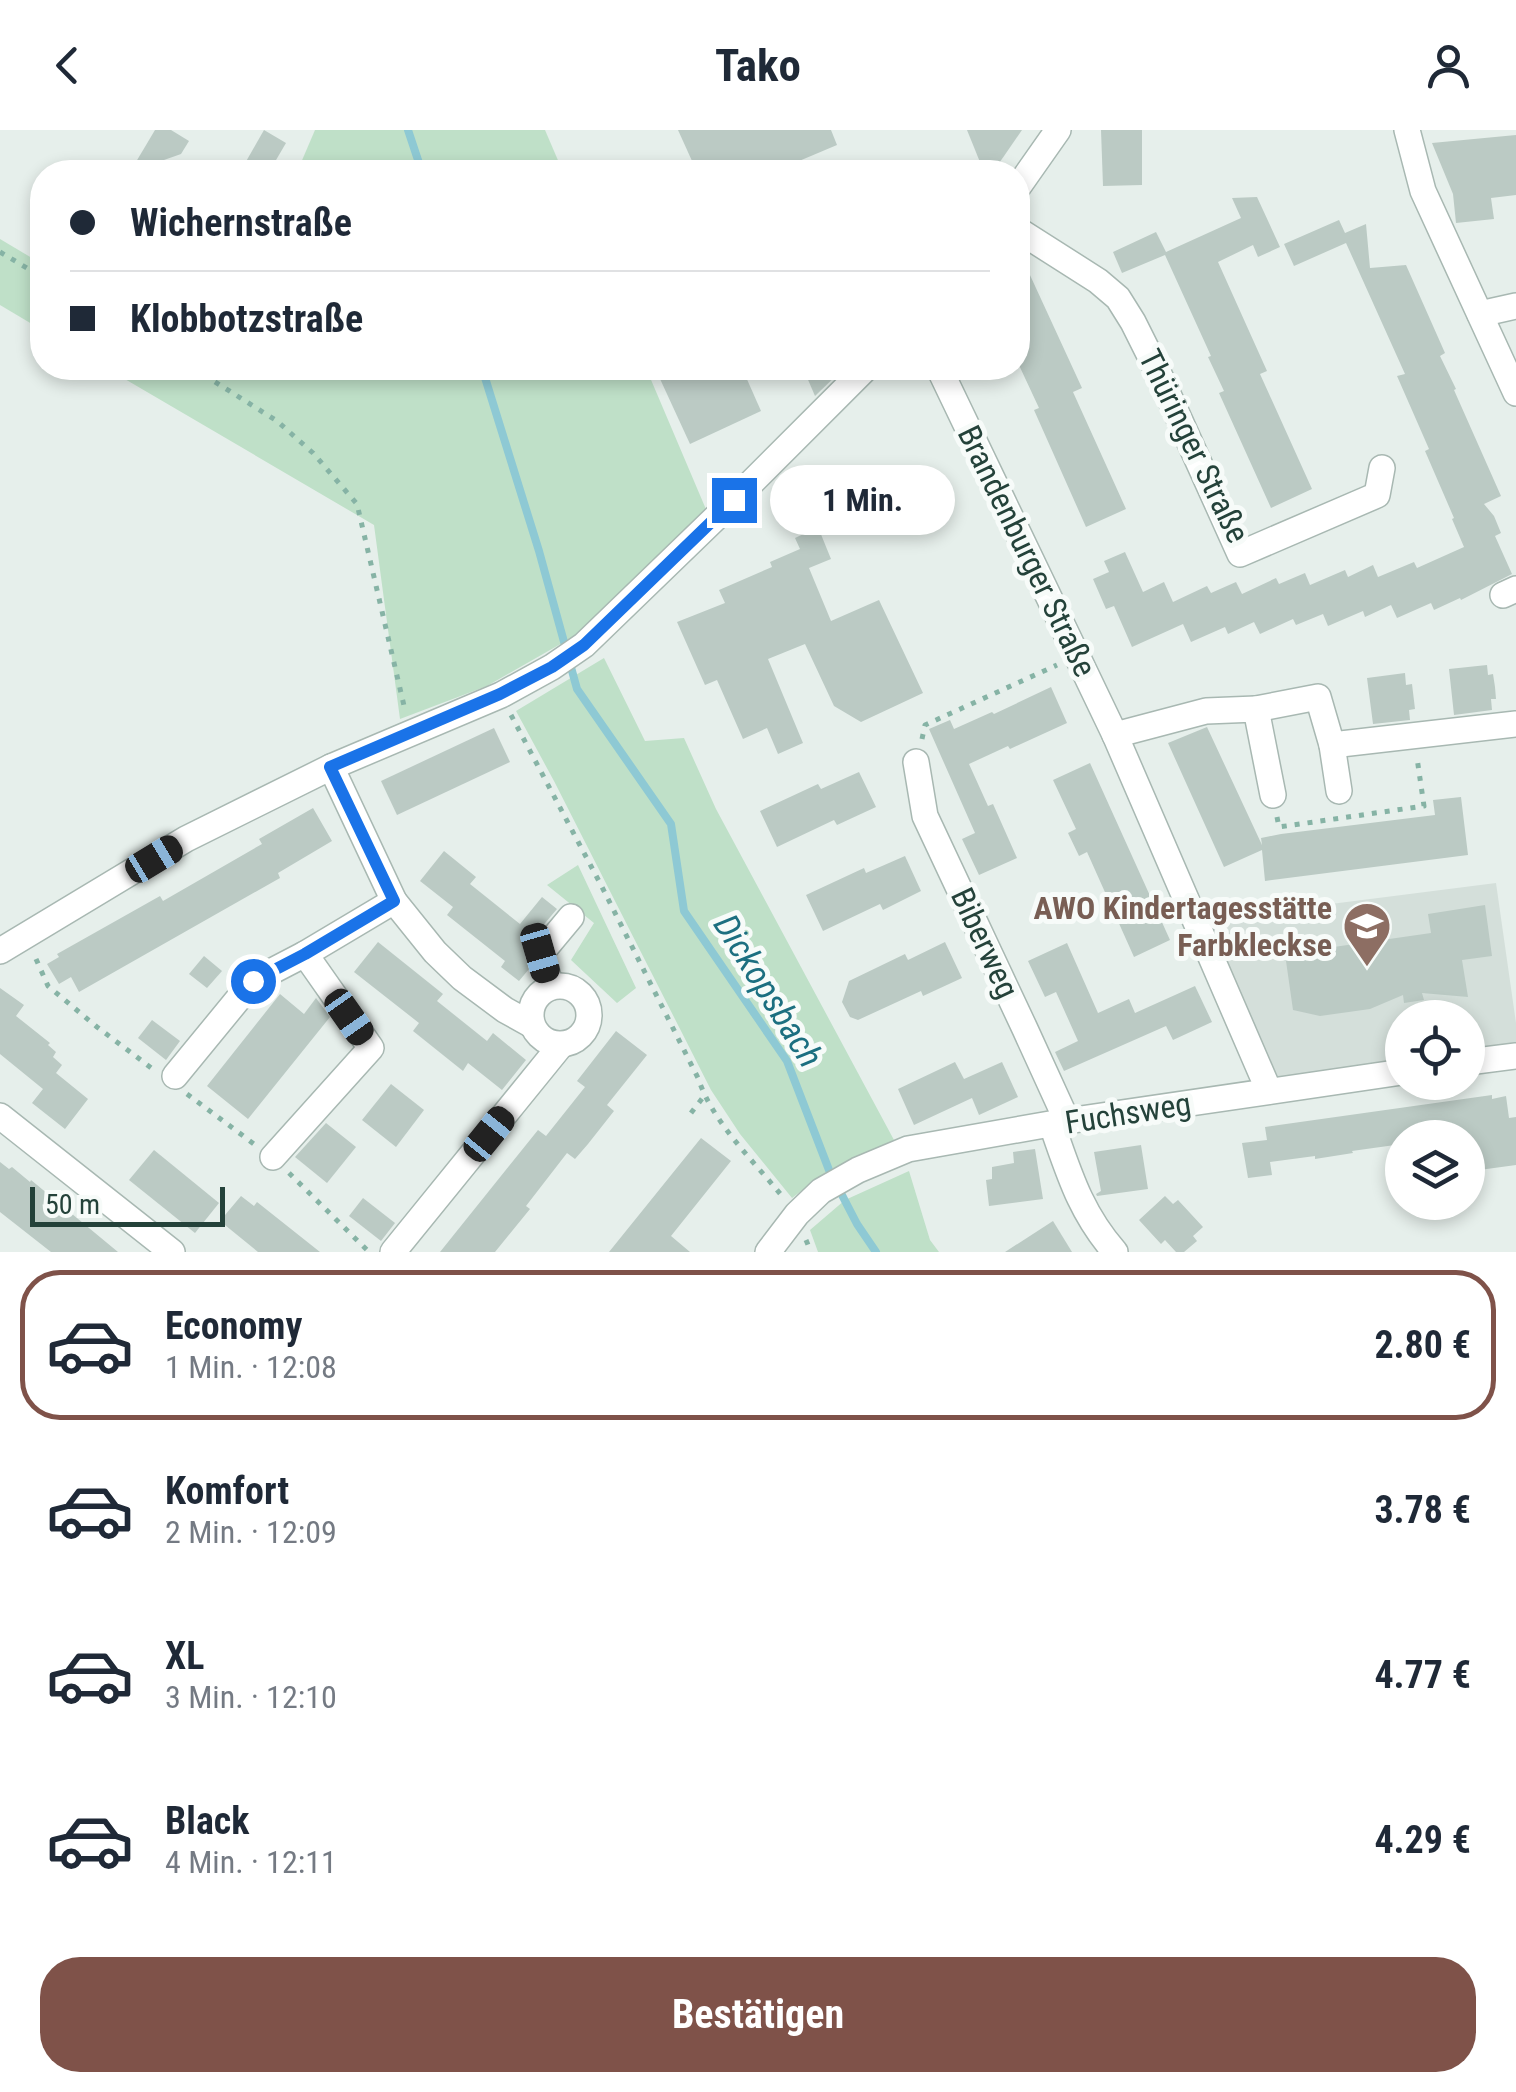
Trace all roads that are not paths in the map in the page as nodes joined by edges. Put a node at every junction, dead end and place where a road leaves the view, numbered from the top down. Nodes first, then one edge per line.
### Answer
1 (1058, 130) edge
2 (1406, 130) edge
3 (1030, 170) edge
4 (1030, 238) edge
5 (1516, 306) edge
6 (1480, 314) junction
7 (854, 380) edge
8 (946, 380) edge
9 (1516, 393) edge
10 (1382, 468) dead end
11 (1256, 709) junction
12 (1516, 724) edge
13 (1116, 735) junction
14 (1332, 745) junction
15 (916, 762) road end
16 (330, 767) junction
17 (1339, 791) dead end
18 (1273, 796) dead end
19 (394, 901) junction
20 (571, 918) dead end
21 (0, 951) edge
22 (305, 954) junction
23 (550, 988) junction
24 (532, 1025) junction
25 (560, 1045) junction
26 (1516, 1056) edge
27 (1485, 1060) edge
28 (1385, 1075) edge
29 (175, 1076) dead end
30 (1269, 1092) junction
31 (0, 1116) edge
32 (1059, 1123) junction
33 (273, 1157) dead end
34 (172, 1252) edge
35 (393, 1252) edge
36 (768, 1252) edge
37 (1115, 1252) edge

1 - 3 street
2 - 6 street
4 - 10 street, Thüringer Straße
5 - 6 street
6 - 9 street
7 - 16 street
8 - 13 street, Brandenburger Straße
11 - 13 street
11 - 14 street
11 - 18 street
12 - 14 street
13 - 30 street, Brandenburger Straße
14 - 17 street
15 - 32 street, Biberweg
16 - 19 street
16 - 21 street
19 - 22 street
19 - 24 street
20 - 23 street
22 - 29 street
22 - 33 street
23 - 24 street
23 - 25 street
24 - 25 street
25 - 35 street
26 - 27 street
28 - 30 street, Fuchsweg
30 - 32 street, Fuchsweg
31 - 34 street
32 - 36 street, Fuchsweg
32 - 37 street, Biberweg

